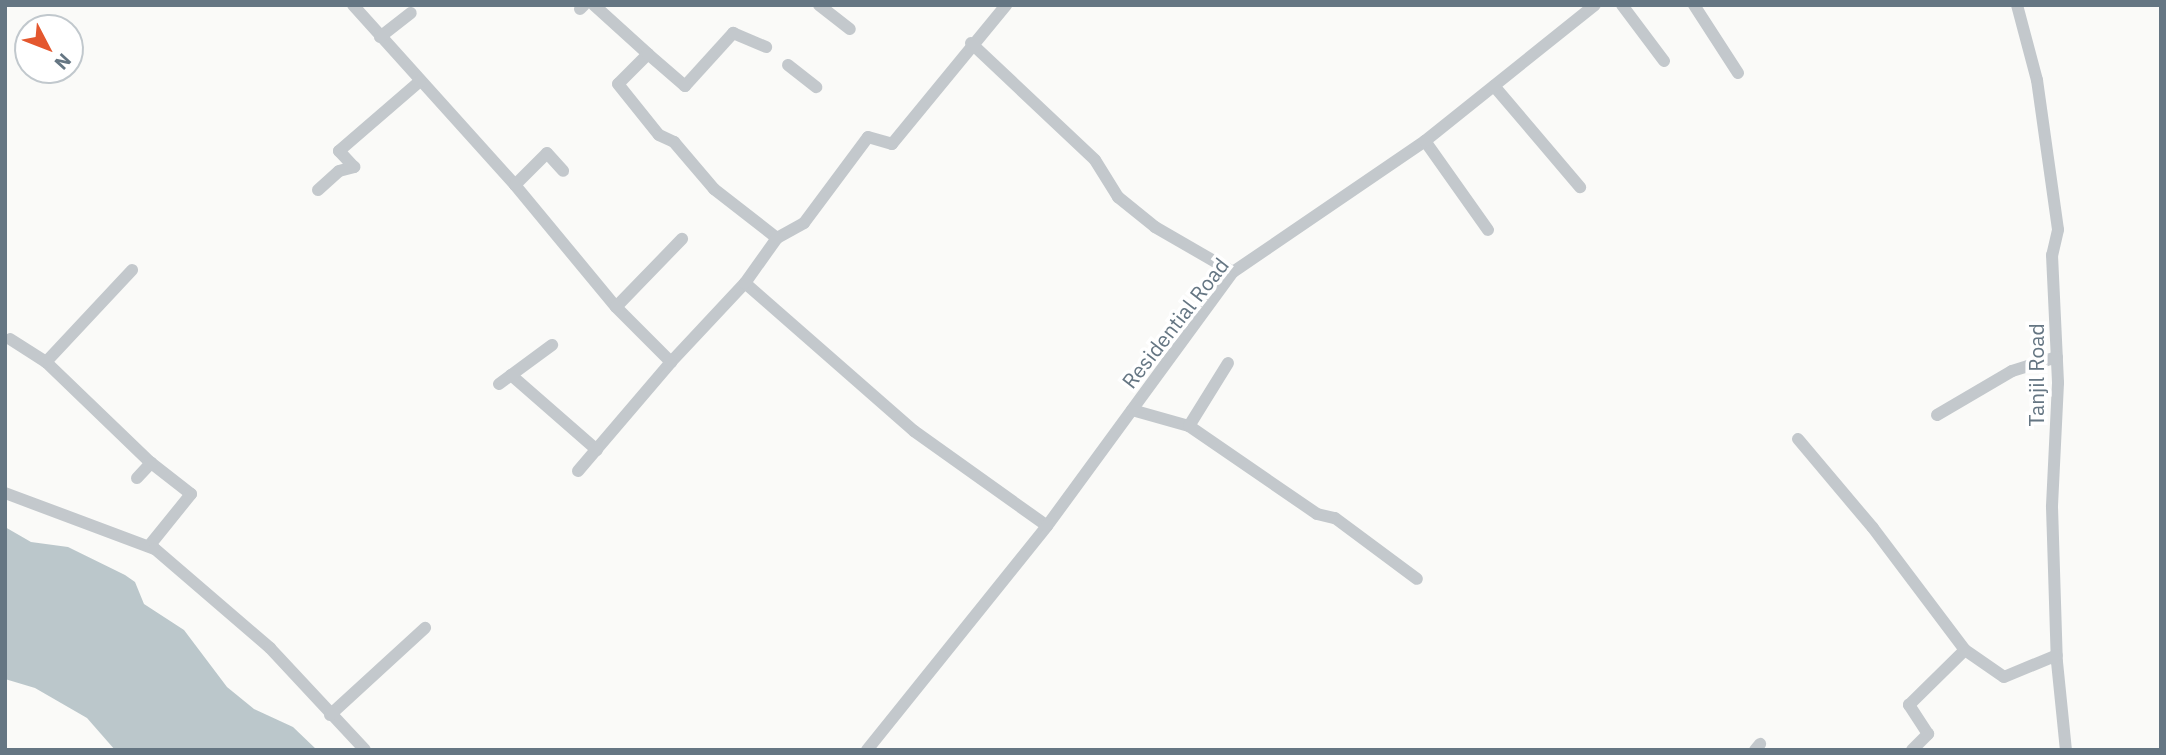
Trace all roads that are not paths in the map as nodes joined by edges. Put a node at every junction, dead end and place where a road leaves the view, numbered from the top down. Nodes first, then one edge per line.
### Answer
1 (353, 5) edge
2 (819, 5) edge
3 (1006, 5) edge
4 (1595, 5) edge
5 (1622, 5) edge
6 (1694, 5) edge
7 (2017, 5) edge
8 (601, 8) edge
9 (411, 13) dead end
10 (850, 29) dead end
11 (380, 37) junction
12 (971, 43) junction
13 (766, 47) dead end
14 (648, 54) junction
15 (1664, 61) dead end
16 (788, 65) dead end
17 (1738, 73) dead end
18 (419, 82) junction
19 (1494, 86) junction
20 (816, 87) dead end
21 (1425, 141) junction
22 (563, 171) dead end
23 (515, 185) junction
24 (1580, 187) dead end
25 (318, 190) dead end
26 (1488, 230) dead end
27 (777, 238) junction
28 (682, 239) dead end
29 (132, 270) dead end
30 (1233, 272) junction
31 (745, 283) junction
32 (616, 307) junction
33 (10, 339) dead end
34 (552, 345) dead end
35 (2057, 357) junction
36 (46, 362) junction
37 (671, 362) junction
38 (1228, 363) dead end
39 (511, 375) junction
40 (499, 384) dead end
41 (1132, 411) junction
42 (1937, 415) dead end
43 (1189, 426) junction
44 (1798, 439) dead end
45 (597, 450) junction
46 (151, 463) junction
47 (578, 471) dead end
48 (137, 478) dead end
49 (5, 493) edge
50 (1047, 526) junction
51 (149, 547) junction
52 (1417, 579) dead end
53 (425, 628) dead end
54 (1965, 650) junction
55 (2057, 655) junction
56 (330, 715) junction
57 (365, 750) edge
58 (867, 750) edge
59 (1912, 750) edge
60 (2066, 750) edge

1 - 11 street
2 - 10 street
3 - 12 street
4 - 19 street, Residential Road
5 - 15 street
6 - 17 street
7 - 35 street, Tanjil Road
8 - 14 street
9 - 11 street
11 - 18 street
12 - 27 street
12 - 30 street
13 - 14 street
14 - 27 street
16 - 20 street
18 - 23 street
18 - 25 street
19 - 21 street, Residential Road
19 - 24 street
21 - 26 street
21 - 30 street, Residential Road
22 - 23 street
23 - 32 street
27 - 31 street
28 - 32 street
29 - 36 street
30 - 41 street, Residential Road
31 - 37 street
31 - 50 street
32 - 37 street
33 - 36 street
34 - 39 street
35 - 42 street
35 - 55 street, Tanjil Road
36 - 46 street
37 - 45 street
38 - 43 street
39 - 40 street
39 - 45 street
41 - 43 street
41 - 50 street, Residential Road
43 - 52 street
44 - 54 street
45 - 47 street
46 - 48 street
46 - 51 street
49 - 51 street
50 - 58 street, Residential Road
51 - 56 street
53 - 56 street
54 - 55 street
54 - 59 street
55 - 60 street, Tanjil Road
56 - 57 street

